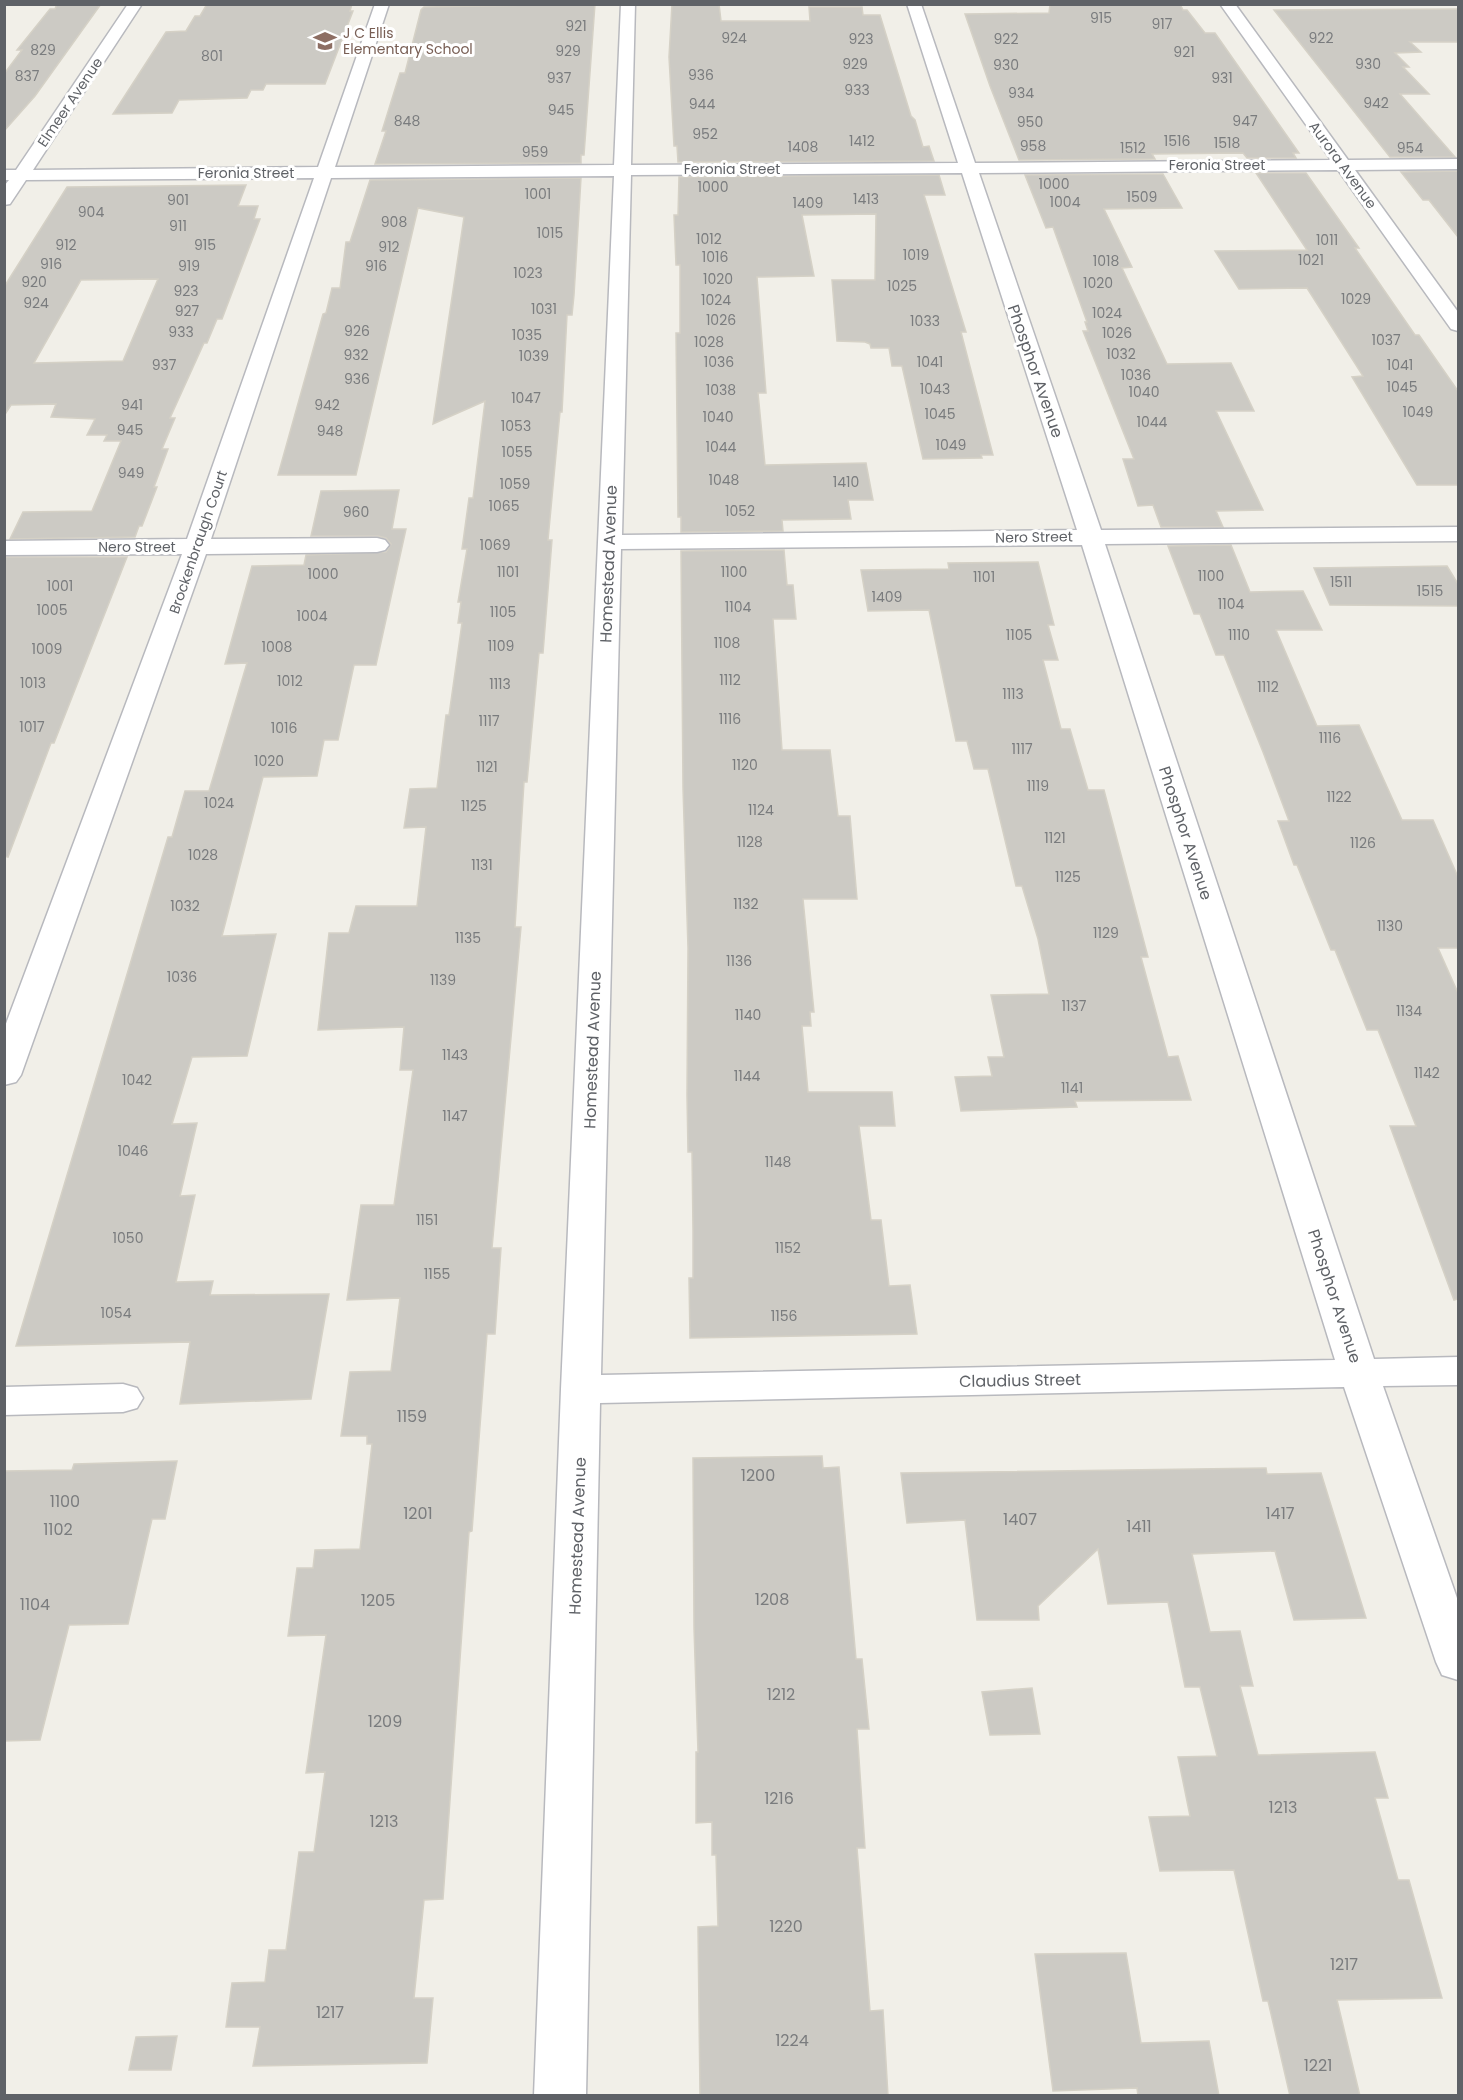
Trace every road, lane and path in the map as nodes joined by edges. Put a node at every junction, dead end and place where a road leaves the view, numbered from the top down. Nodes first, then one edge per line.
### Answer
1 (135, 4) edge
2 (382, 4) edge
3 (628, 4) edge
4 (914, 4) edge
5 (1227, 4) edge
6 (1342, 164) junction
7 (1458, 164) edge
8 (967, 168) junction
9 (621, 170) junction
10 (324, 172) junction
11 (13, 175) edge
12 (4, 200) edge
13 (1458, 325) edge
14 (1458, 534) edge
15 (1091, 537) junction
16 (609, 542) junction
17 (377, 545) dead end
18 (197, 546) junction
19 (4, 548) edge
20 (4, 1075) edge
21 (1458, 1371) edge
22 (1359, 1373) junction
23 (581, 1389) junction
24 (123, 1398) dead end
25 (4, 1401) edge
26 (1458, 1662) edge
27 (560, 2096) edge

1 - 11 street, Elmeer Avenue
2 - 10 street, Brockenbraugh Court
3 - 9 street, Homestead Avenue
4 - 8 street, Phosphor Avenue
5 - 6 street, Aurora Avenue
6 - 7 street, Feronia Street
6 - 8 street, Feronia Street
6 - 13 street, Aurora Avenue
8 - 9 street, Feronia Street
8 - 15 street, Phosphor Avenue
9 - 10 street, Feronia Street
9 - 16 street, Homestead Avenue
10 - 11 street, Feronia Street
10 - 18 street, Brockenbraugh Court
11 - 12 street, Elmeer Avenue
14 - 15 street, Nero Street
15 - 16 street, Nero Street
15 - 22 street, Phosphor Avenue
16 - 23 street, Homestead Avenue
17 - 18 street, Nero Street
18 - 19 street, Nero Street
18 - 20 street, Brockenbraugh Court
21 - 22 street, Claudius Street
22 - 23 street, Claudius Street
22 - 26 street, Phosphor Avenue
23 - 27 street, Homestead Avenue
24 - 25 street

